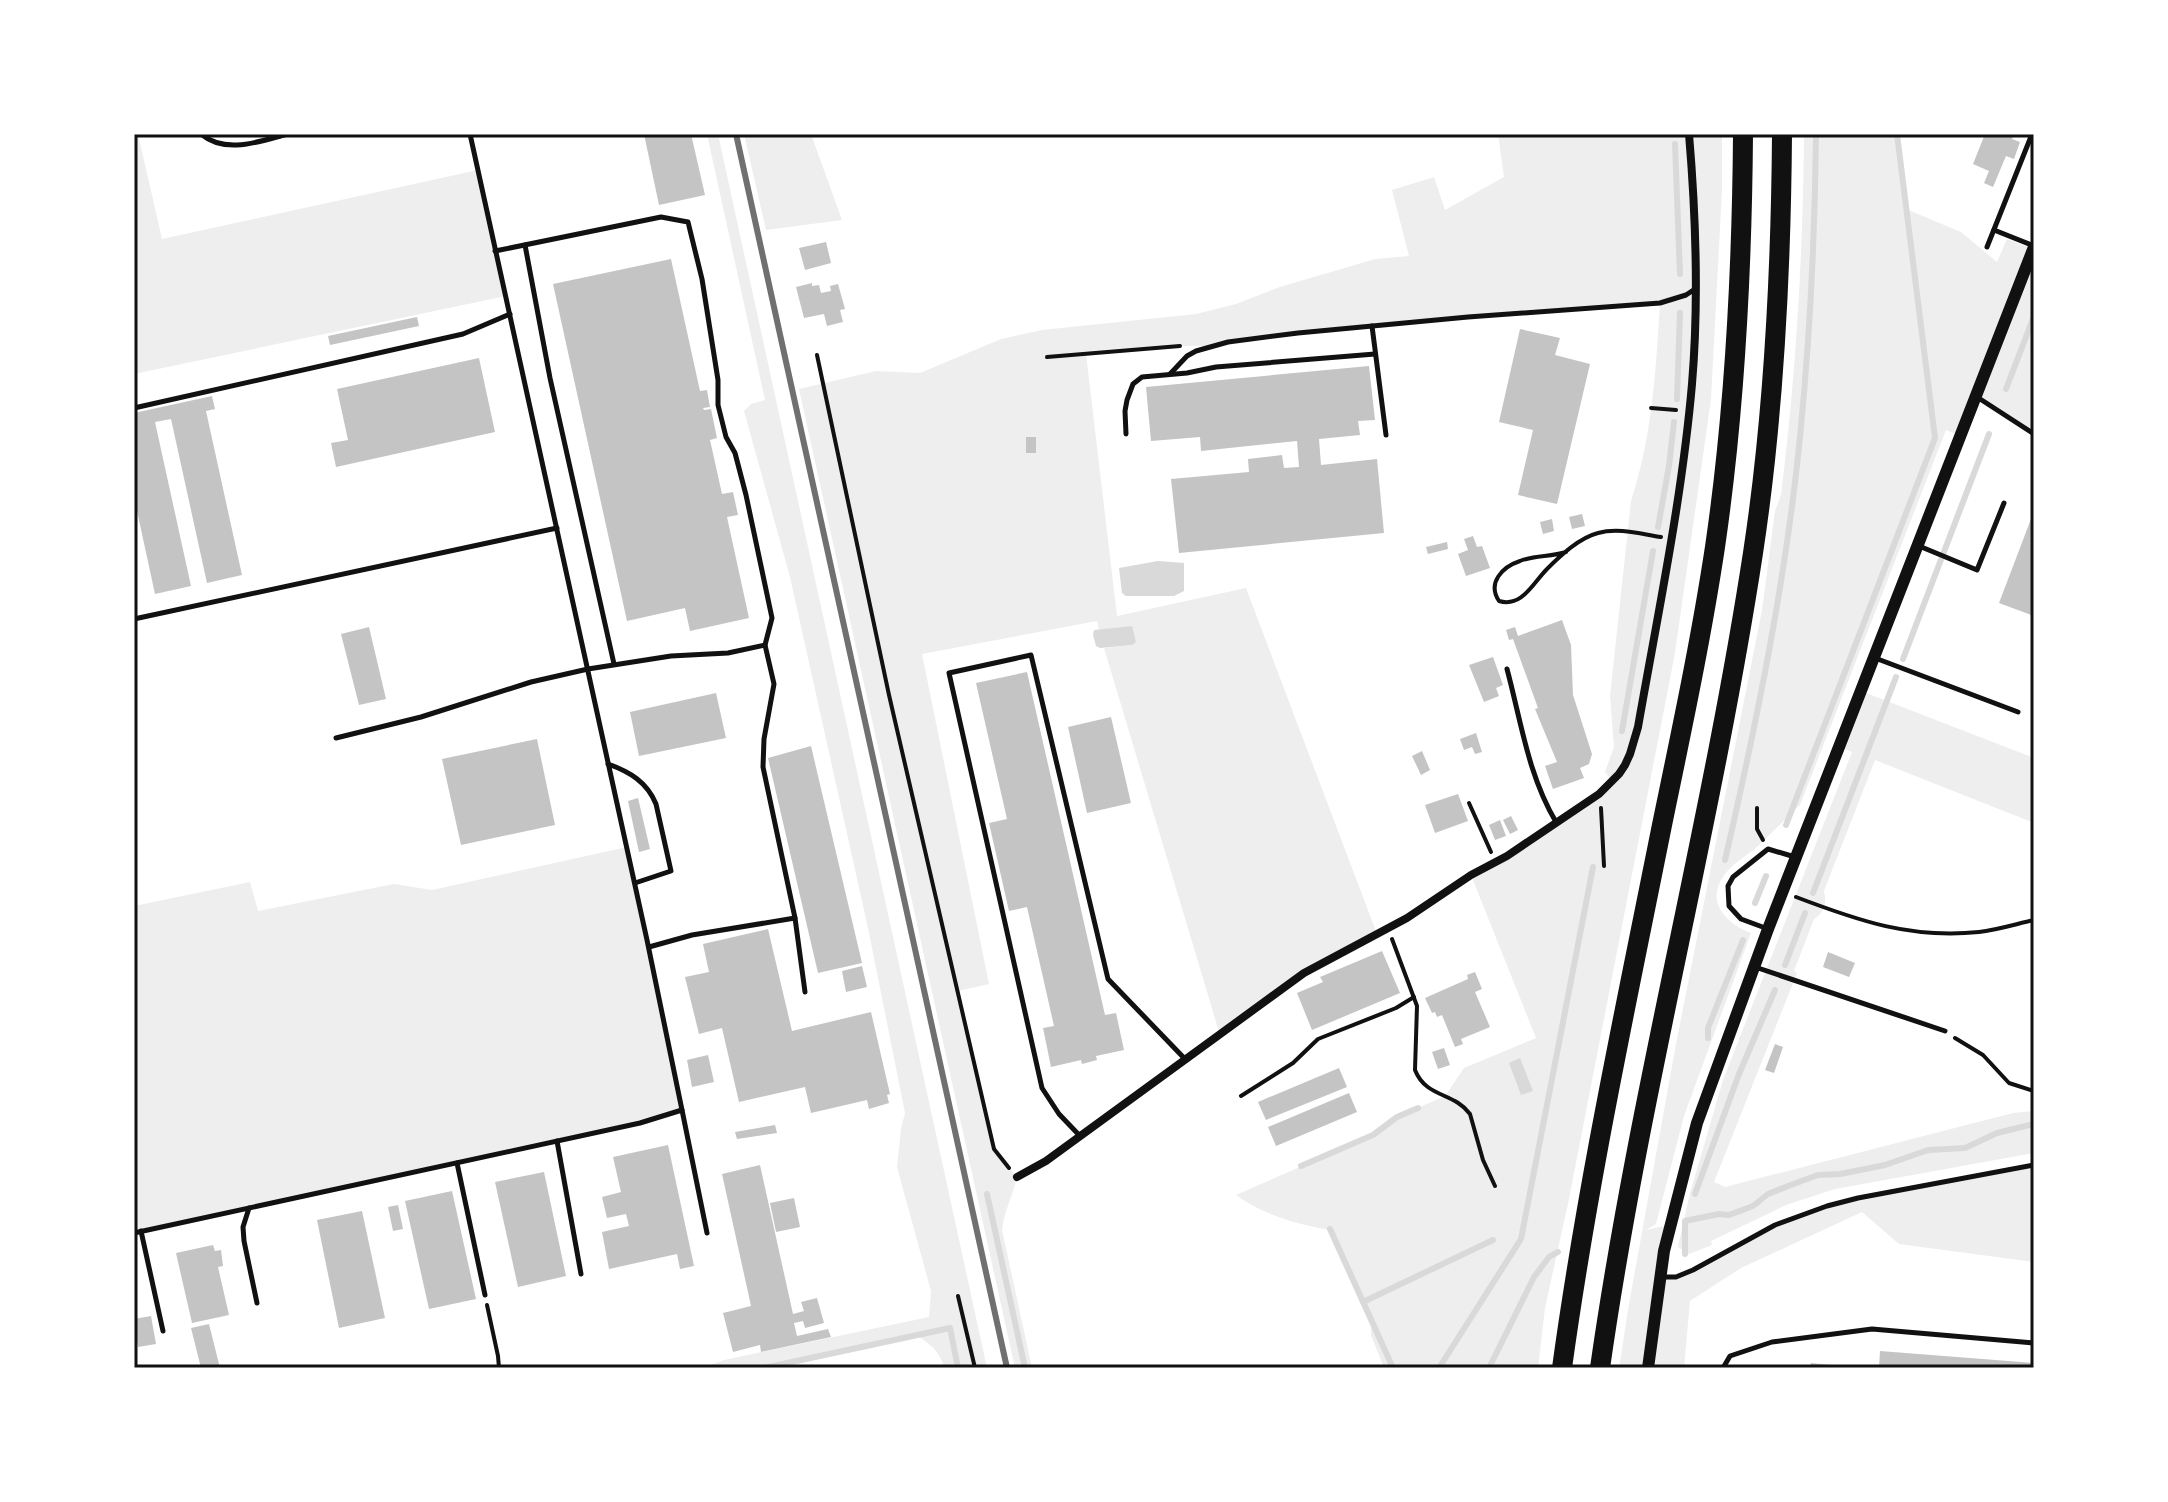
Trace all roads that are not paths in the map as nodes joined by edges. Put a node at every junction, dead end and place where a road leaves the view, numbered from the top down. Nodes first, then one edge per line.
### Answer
1 (201, 134) edge
2 (288, 134) edge
3 (470, 134) edge
4 (1689, 134) edge
5 (1743, 134) edge
6 (1782, 134) edge
7 (2032, 134) edge
8 (1994, 230) junction
9 (525, 245) junction
10 (1987, 247) dead end
11 (2034, 247) edge
12 (495, 251) junction
13 (1695, 288) junction
14 (510, 314) junction
15 (1372, 326) junction
16 (1375, 354) junction
17 (1170, 374) junction
18 (1976, 397) junction
19 (134, 408) edge
20 (1126, 434) dead end
21 (2034, 434) edge
22 (1386, 435) dead end
23 (2004, 503) dead end
24 (557, 528) junction
25 (1918, 546) junction
26 (134, 619) edge
27 (765, 645) junction
28 (1874, 657) junction
29 (614, 664) junction
30 (588, 669) junction
31 (1507, 669) dead end
32 (2018, 712) dead end
33 (336, 738) dead end
34 (608, 764) junction
35 (1556, 822) junction
36 (1796, 857) junction
37 (635, 883) junction
38 (795, 918) junction
39 (1768, 929) junction
40 (649, 947) junction
41 (1754, 967) junction
42 (805, 992) dead end
43 (1945, 1031) road end
44 (1186, 1060) junction
45 (682, 1110) junction
46 (1080, 1136) junction
47 (557, 1141) junction
48 (457, 1163) junction
49 (2034, 1165) edge
50 (1017, 1177) road end
51 (249, 1208) junction
52 (138, 1232) edge
53 (707, 1233) dead end
54 (581, 1274) dead end
55 (1659, 1277) junction
56 (485, 1295) road end
57 (257, 1303) dead end
58 (163, 1331) dead end
59 (2034, 1343) edge
60 (1562, 1368) edge
61 (1600, 1368) edge
62 (1648, 1368) edge
63 (1723, 1368) edge

1 - 2 lane
3 - 12 lane
4 - 13 street
5 - 60 highway
6 - 61 highway
7 - 8 lane
8 - 10 lane
8 - 11 lane
9 - 12 lane
9 - 27 lane
9 - 29 lane
11 - 18 street
12 - 14 lane
13 - 15 lane
13 - 35 street
14 - 19 lane
14 - 24 lane
15 - 16 lane
15 - 17 lane
16 - 17 lane
16 - 22 lane
17 - 20 lane
18 - 21 lane
18 - 25 street
23 - 25 lane
24 - 26 lane
24 - 30 lane
25 - 28 street
27 - 29 lane
27 - 38 lane
28 - 32 lane
28 - 36 street
29 - 30 lane
30 - 33 lane
30 - 34 lane
31 - 35 lane
34 - 37 lane
34 - 37 lane
35 - 44 street
36 - 39 street
36 - 39 lane
37 - 40 lane
38 - 40 lane
38 - 42 lane
39 - 41 street
40 - 45 lane
41 - 43 lane
41 - 55 street
44 - 46 street
44 - 46 lane
45 - 47 lane
45 - 53 lane
46 - 50 street
47 - 48 lane
47 - 54 lane
48 - 51 lane
48 - 56 lane
49 - 55 lane
51 - 52 lane
51 - 57 lane
52 - 58 lane
55 - 62 street
59 - 63 lane

